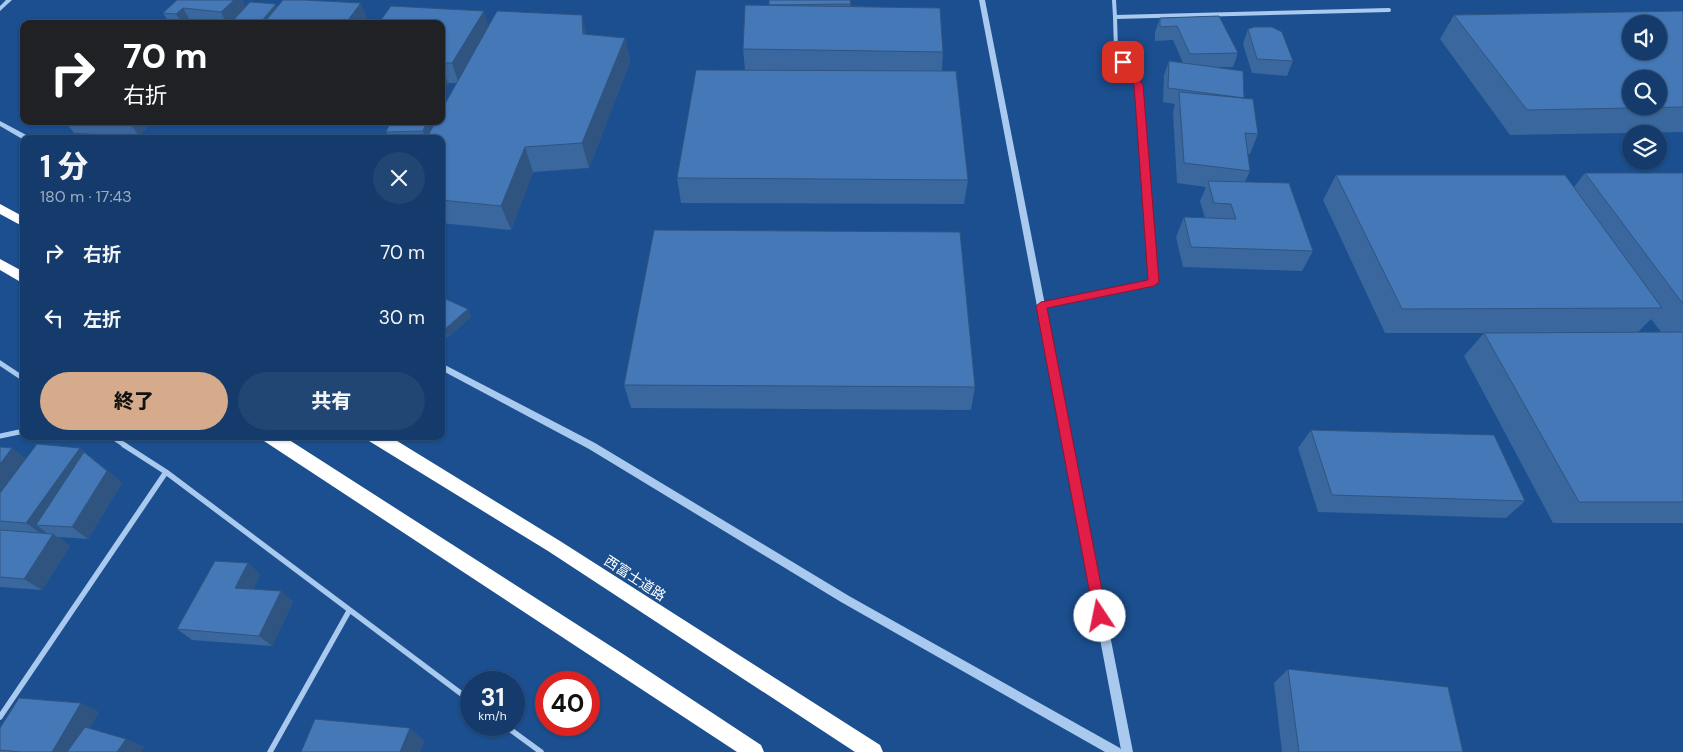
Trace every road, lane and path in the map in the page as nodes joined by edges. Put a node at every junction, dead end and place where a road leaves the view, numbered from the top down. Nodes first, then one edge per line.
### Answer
1 (9, 0) edge
2 (982, 0) edge
3 (1114, 0) edge
4 (0, 9) edge
5 (1389, 10) dead end
6 (1115, 17) junction
7 (0, 123) edge
8 (21, 135) edge
9 (0, 208) edge
10 (20, 220) edge
11 (0, 264) edge
12 (20, 276) edge
13 (1041, 306) junction
14 (0, 363) edge
15 (445, 368) edge
16 (20, 376) edge
17 (20, 432) edge
18 (0, 436) edge
19 (117, 440) edge
20 (276, 440) edge
21 (382, 440) edge
22 (166, 472) junction
23 (349, 610) junction
24 (460, 693) edge
25 (0, 717) edge
26 (519, 736) edge
27 (270, 752) edge
28 (541, 752) edge
29 (754, 752) edge
30 (873, 752) edge
31 (1116, 752) edge
32 (1127, 752) edge

1 - 4 street
2 - 13 street
3 - 6 street
5 - 6 street
6 - 13 street
7 - 8 street
9 - 10 highway
11 - 12 highway
13 - 32 street
14 - 16 street
15 - 31 street
17 - 18 street
19 - 22 street
20 - 29 highway
21 - 30 highway, 西富士道路
22 - 23 street
22 - 25 street
23 - 24 street
23 - 27 street
26 - 28 street

